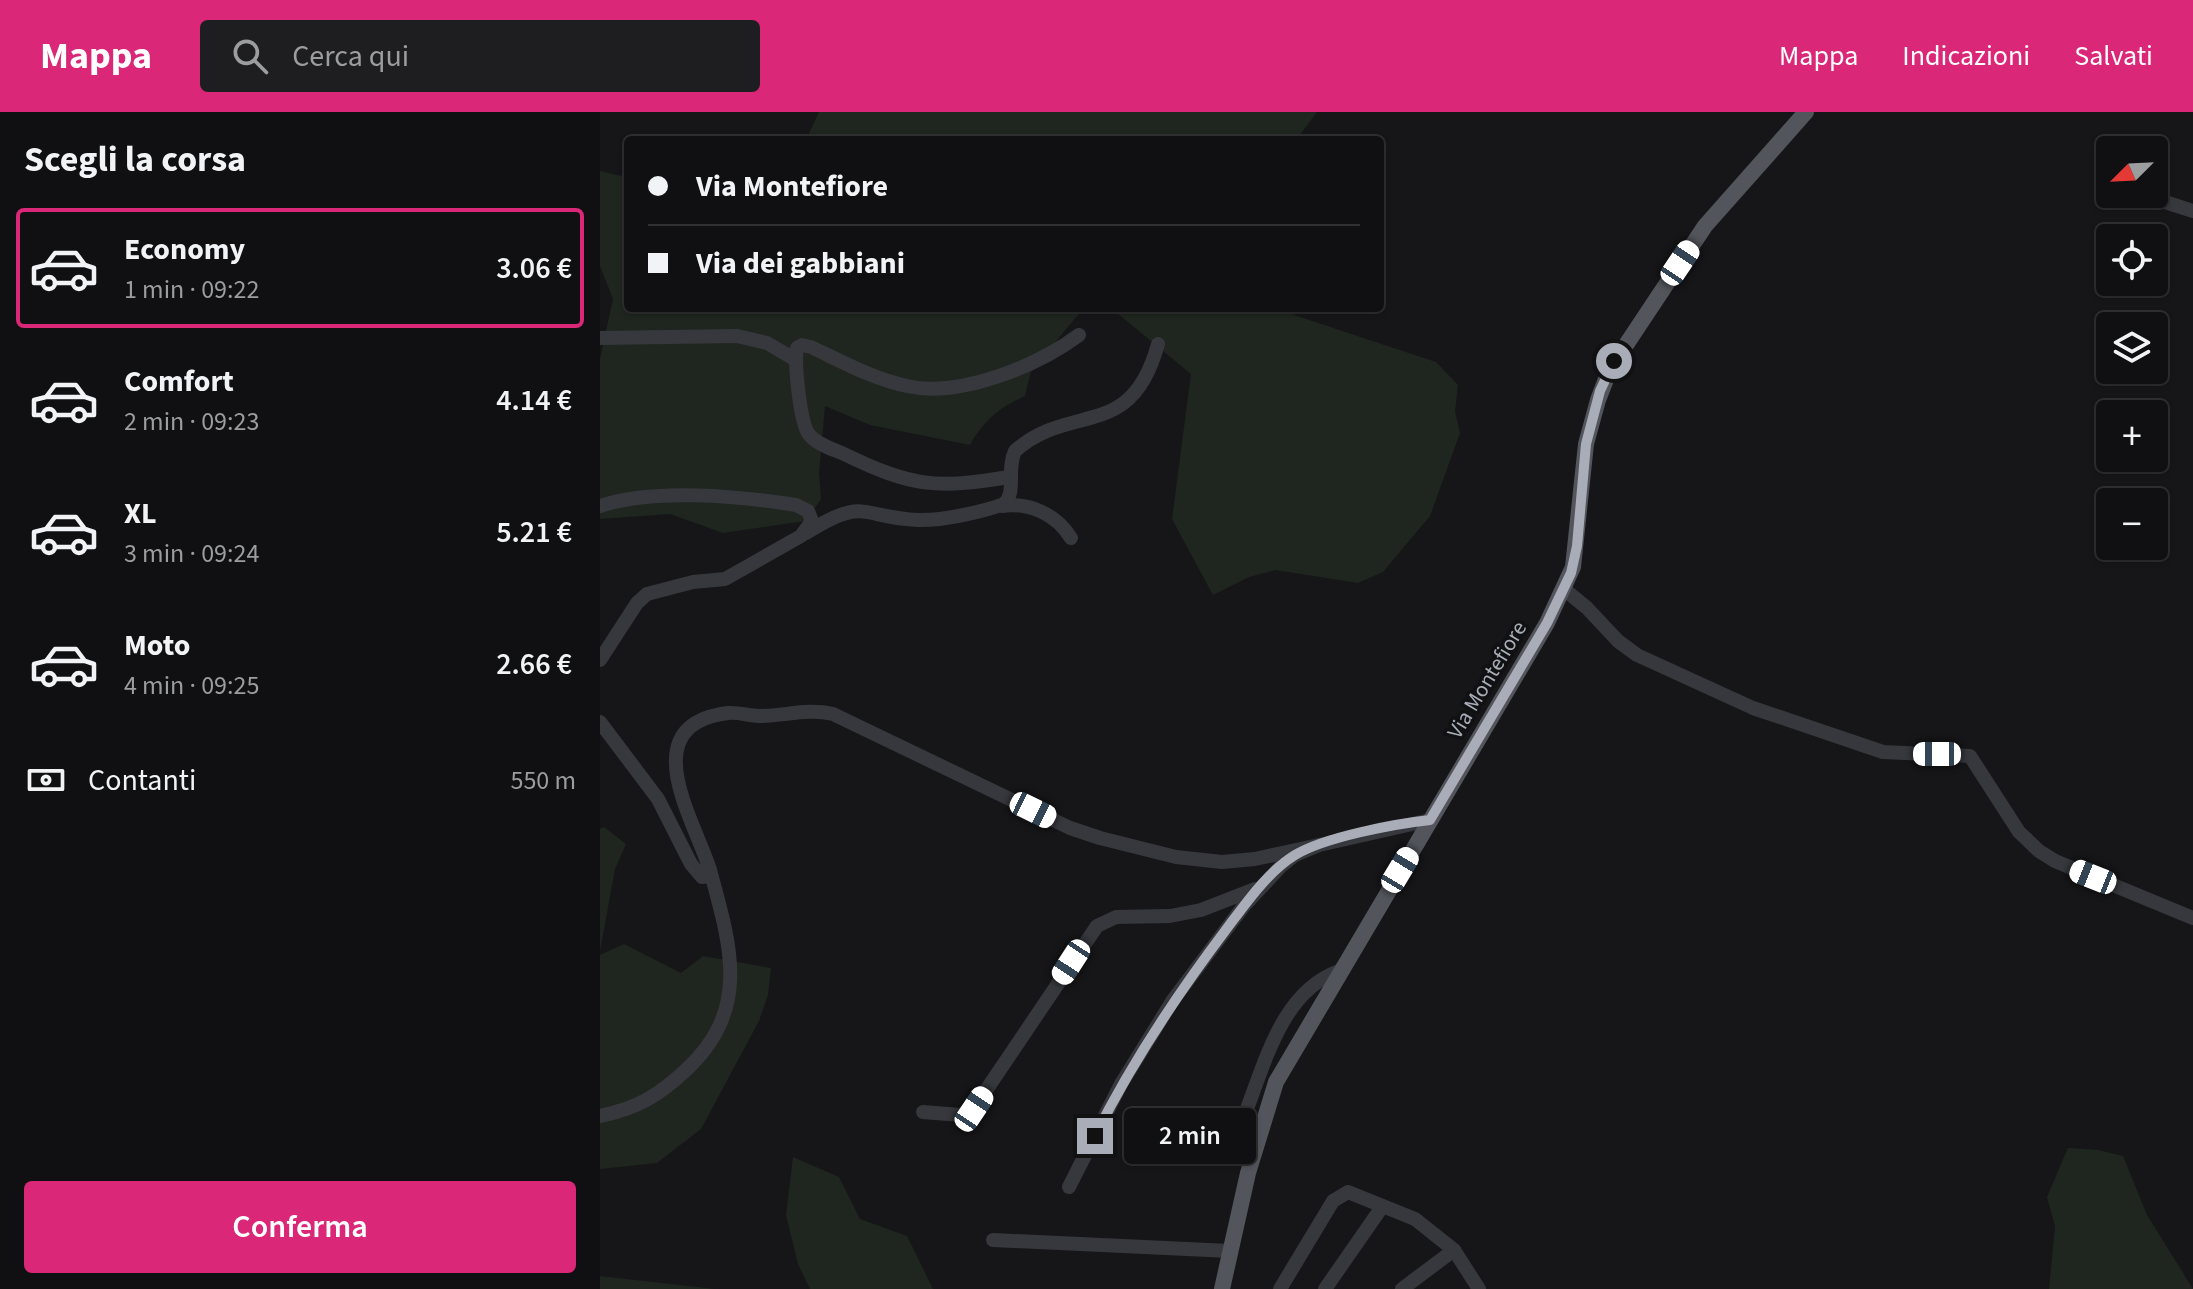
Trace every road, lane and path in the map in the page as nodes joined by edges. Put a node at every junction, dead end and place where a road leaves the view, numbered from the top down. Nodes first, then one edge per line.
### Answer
1 (1806, 112) edge
2 (2168, 203) edge
3 (2193, 211) edge
4 (1079, 335) dead end
5 (600, 338) edge
6 (1158, 344) dead end
7 (796, 360) junction
8 (1009, 477) junction
9 (600, 506) edge
10 (1001, 506) junction
11 (1071, 538) dead end
12 (795, 540) junction
13 (1564, 589) junction
14 (600, 660) edge
15 (600, 722) edge
16 (1430, 820) junction
17 (1319, 845) junction
18 (710, 870) junction
19 (1263, 886) junction
20 (2193, 918) edge
21 (1339, 971) junction
22 (923, 1112) dead end
23 (1245, 1114) dead end
24 (600, 1116) edge
25 (1069, 1187) dead end
26 (1382, 1207) junction
27 (993, 1240) dead end
28 (1454, 1250) junction
29 (1230, 1251) junction
30 (1222, 1289) edge
31 (1280, 1289) edge
32 (1325, 1289) edge
33 (1402, 1289) edge
34 (1479, 1289) edge

1 - 13 main road, Via Montefiore
2 - 3 street
4 - 7 street
5 - 7 street
6 - 8 street
7 - 8 street
8 - 10 street
9 - 12 street
10 - 11 street
10 - 12 street
12 - 14 street
13 - 16 main road, Via Montefiore
13 - 20 street
15 - 18 street
16 - 17 street
16 - 21 main road, Via Montefiore
17 - 18 street
17 - 19 street
18 - 24 street
19 - 22 street
19 - 25 street
21 - 23 street
21 - 29 main road, Via Montefiore
26 - 28 street
26 - 31 street
26 - 32 street
27 - 29 street
28 - 33 street
28 - 34 street
29 - 30 main road, Via Montefiore

